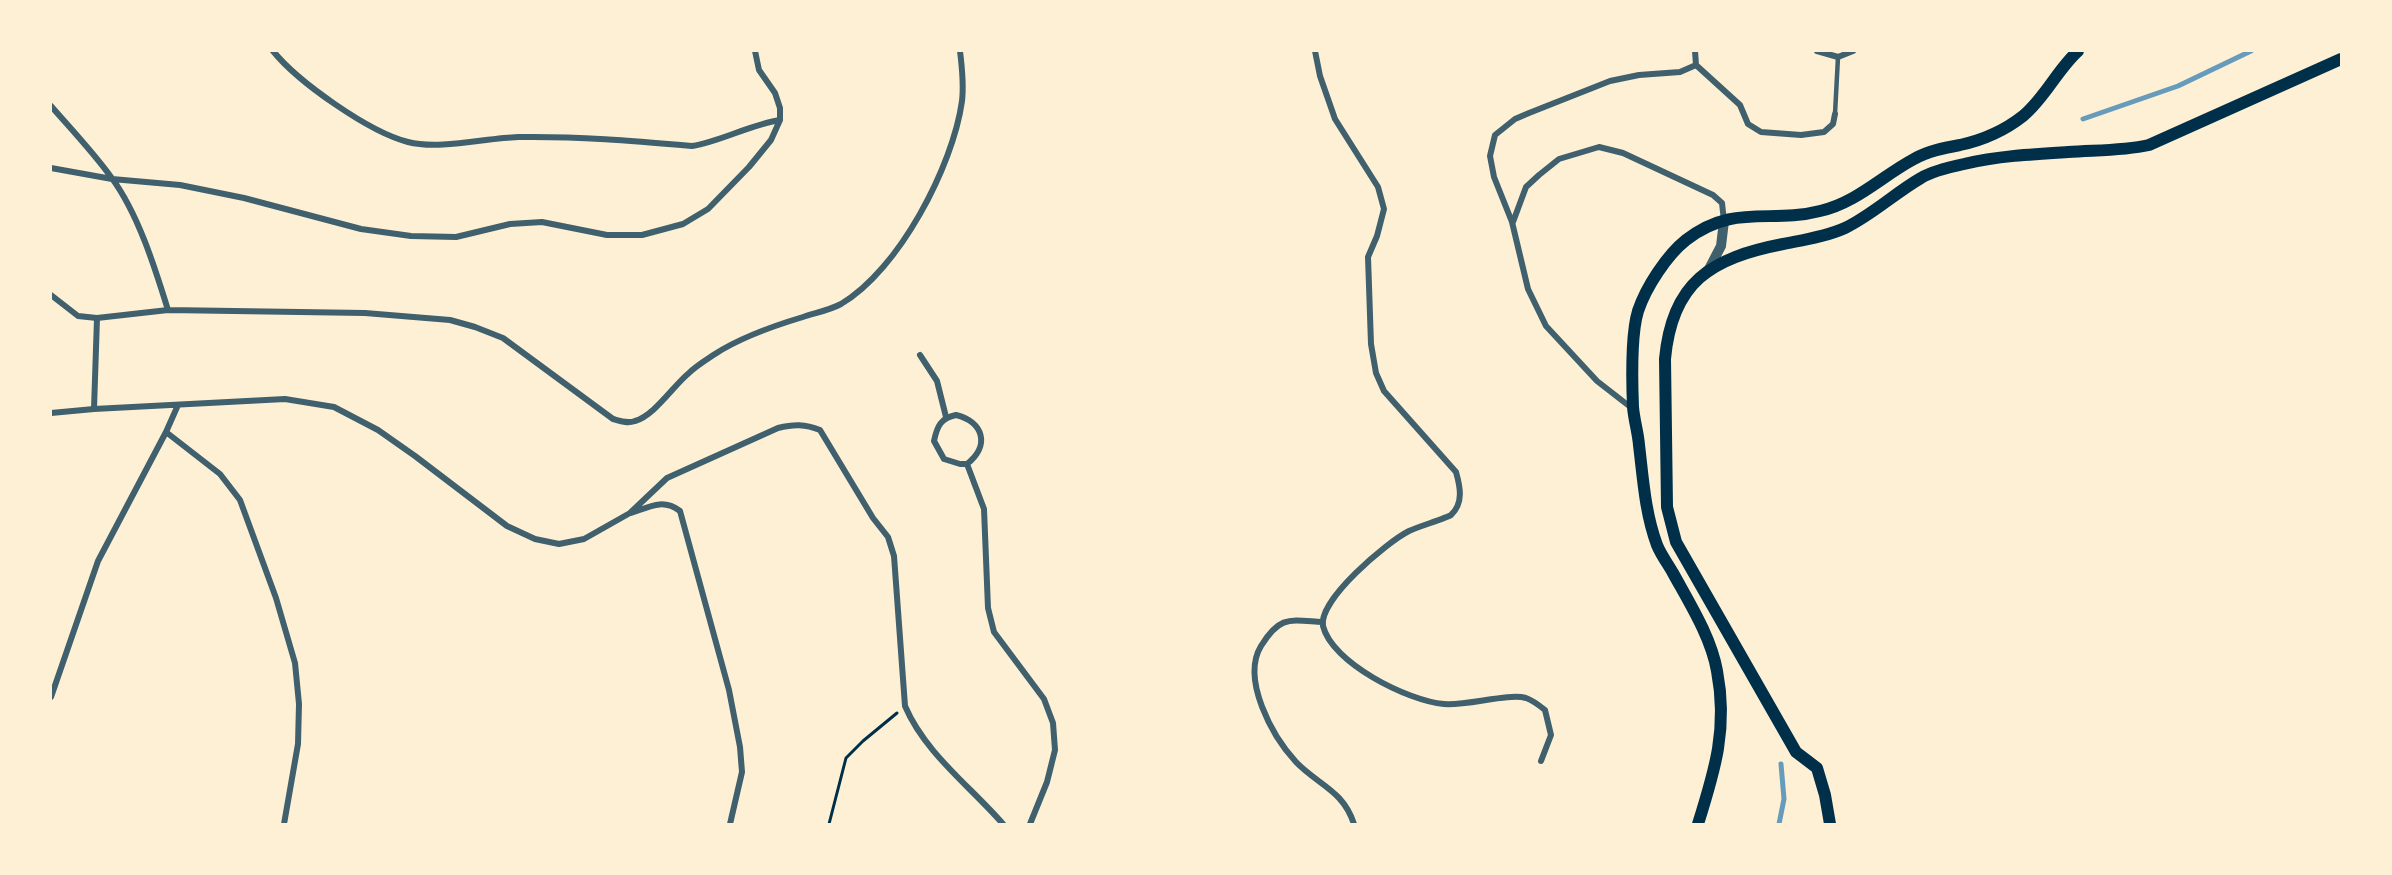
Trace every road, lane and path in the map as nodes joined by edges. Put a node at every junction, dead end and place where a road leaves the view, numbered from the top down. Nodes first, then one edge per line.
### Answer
1 (273, 51) edge
2 (755, 51) edge
3 (960, 51) edge
4 (1315, 51) edge
5 (1695, 51) edge
6 (1817, 51) edge
7 (1853, 51) edge
8 (2078, 51) edge
9 (1838, 57) junction
10 (2341, 58) edge
11 (1696, 65) junction
12 (51, 106) edge
13 (1835, 114) joint
14 (780, 120) junction
15 (51, 168) edge
16 (112, 179) junction
17 (1724, 220) junction
18 (1512, 222) junction
19 (1709, 268) junction
20 (51, 295) edge
21 (168, 310) junction
22 (97, 318) junction
23 (921, 355) dead end
24 (178, 405) junction
25 (94, 409) junction
26 (1633, 409) junction
27 (51, 413) edge
28 (946, 417) junction
29 (166, 432) junction
30 (967, 464) junction
31 (630, 513) junction
32 (1322, 622) junction
33 (51, 697) edge
34 (905, 706) junction
35 (1541, 760) dead end
36 (284, 824) edge
37 (730, 824) edge
38 (829, 824) edge
39 (1003, 824) edge
40 (1030, 824) edge
41 (1354, 824) edge
42 (1698, 824) edge
43 (1830, 824) edge

1 - 14 street
2 - 14 street
3 - 21 street
4 - 32 street
5 - 11 street
6 - 9 street
7 - 9 street
8 - 17 main road
9 - 13 lane
10 - 19 main road
11 - 13 street
11 - 18 street
12 - 16 street
14 - 16 street
15 - 16 street
16 - 21 street
17 - 18 street
17 - 19 street
17 - 26 main road
18 - 26 street
19 - 43 main road
20 - 22 street
21 - 22 street
22 - 25 street
23 - 28 street
24 - 25 street
24 - 29 street
24 - 31 street
25 - 27 street
26 - 42 main road
28 - 30 street
28 - 30 street
29 - 33 street
29 - 36 street
30 - 40 street
31 - 34 street
31 - 37 street
32 - 35 street
32 - 41 street
34 - 38 path
34 - 39 street

